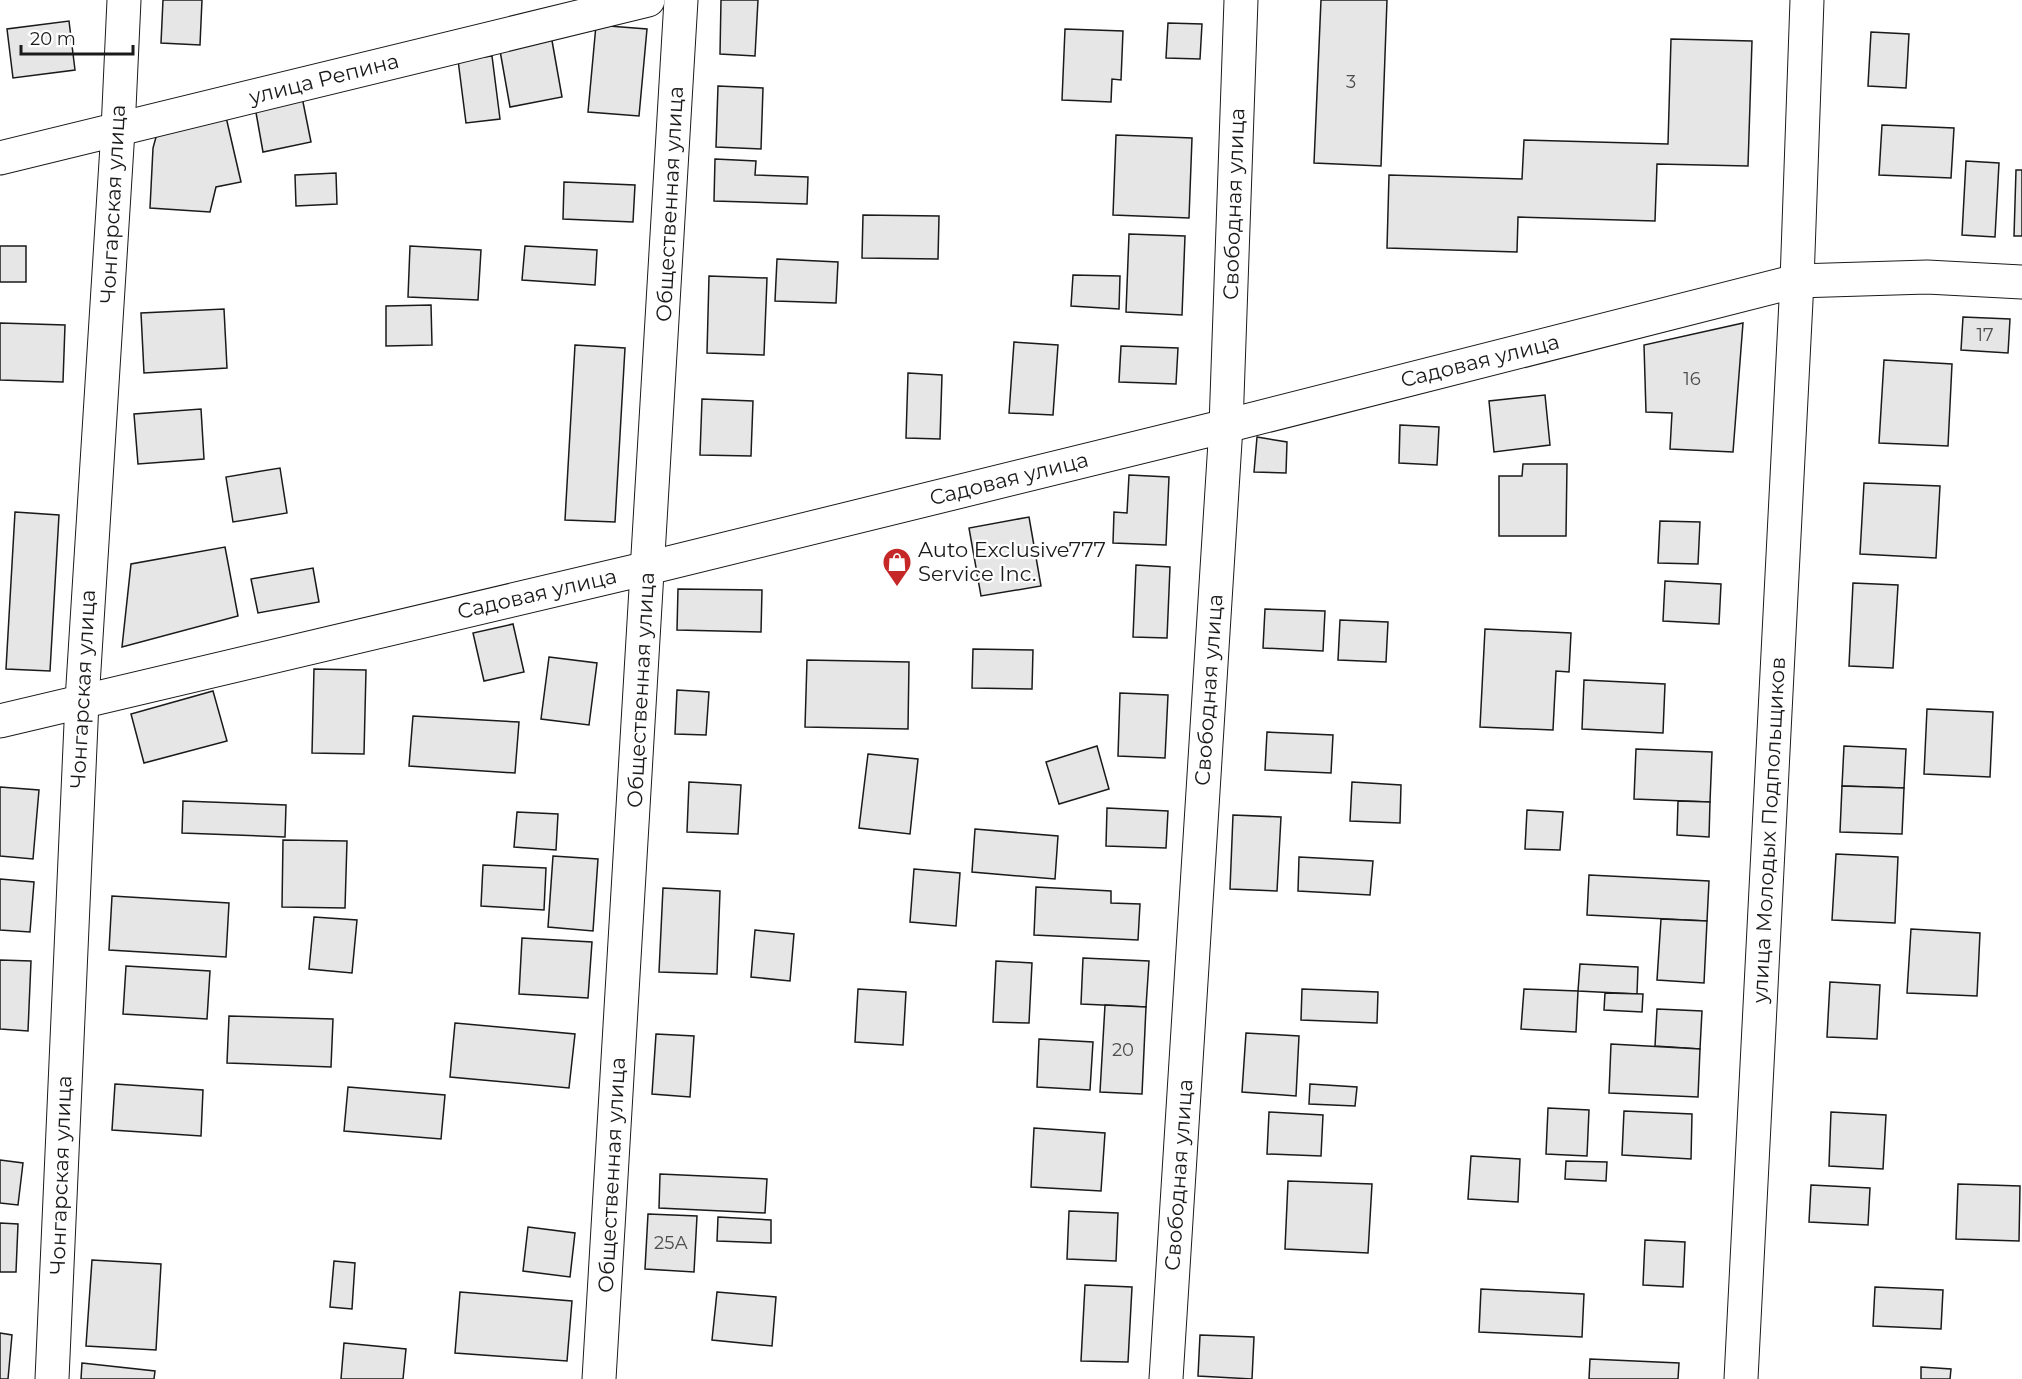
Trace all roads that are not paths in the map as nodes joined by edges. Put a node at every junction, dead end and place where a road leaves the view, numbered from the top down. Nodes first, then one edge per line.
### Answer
1 (124, 0) edge
2 (648, 0) edge
3 (681, 0) edge
4 (1241, 0) edge
5 (1807, 0) edge
6 (118, 130) junction
7 (0, 158) edge
8 (1797, 281) junction
9 (2022, 282) edge
10 (1226, 426) junction
11 (648, 568) junction
12 (82, 701) junction
13 (0, 721) edge
14 (52, 1379) edge
15 (599, 1379) edge
16 (1166, 1379) edge
17 (1741, 1379) edge

1 - 6 street, Чонгарская улица
2 - 6 street, улица Репина
3 - 11 street, Общественная улица
4 - 10 street, Свободная улица
5 - 8 street, улица Молодых Подпольщиков
6 - 7 street, улица Репина
6 - 12 street, Чонгарская улица
8 - 9 street, Садовая улица
8 - 10 street, Садовая улица
8 - 17 street, улица Молодых Подпольщиков
10 - 11 street, Садовая улица
10 - 16 street, Свободная улица
11 - 12 street, Садовая улица
11 - 15 street, Общественная улица
12 - 13 street, Садовая улица
12 - 14 street, Чонгарская улица

